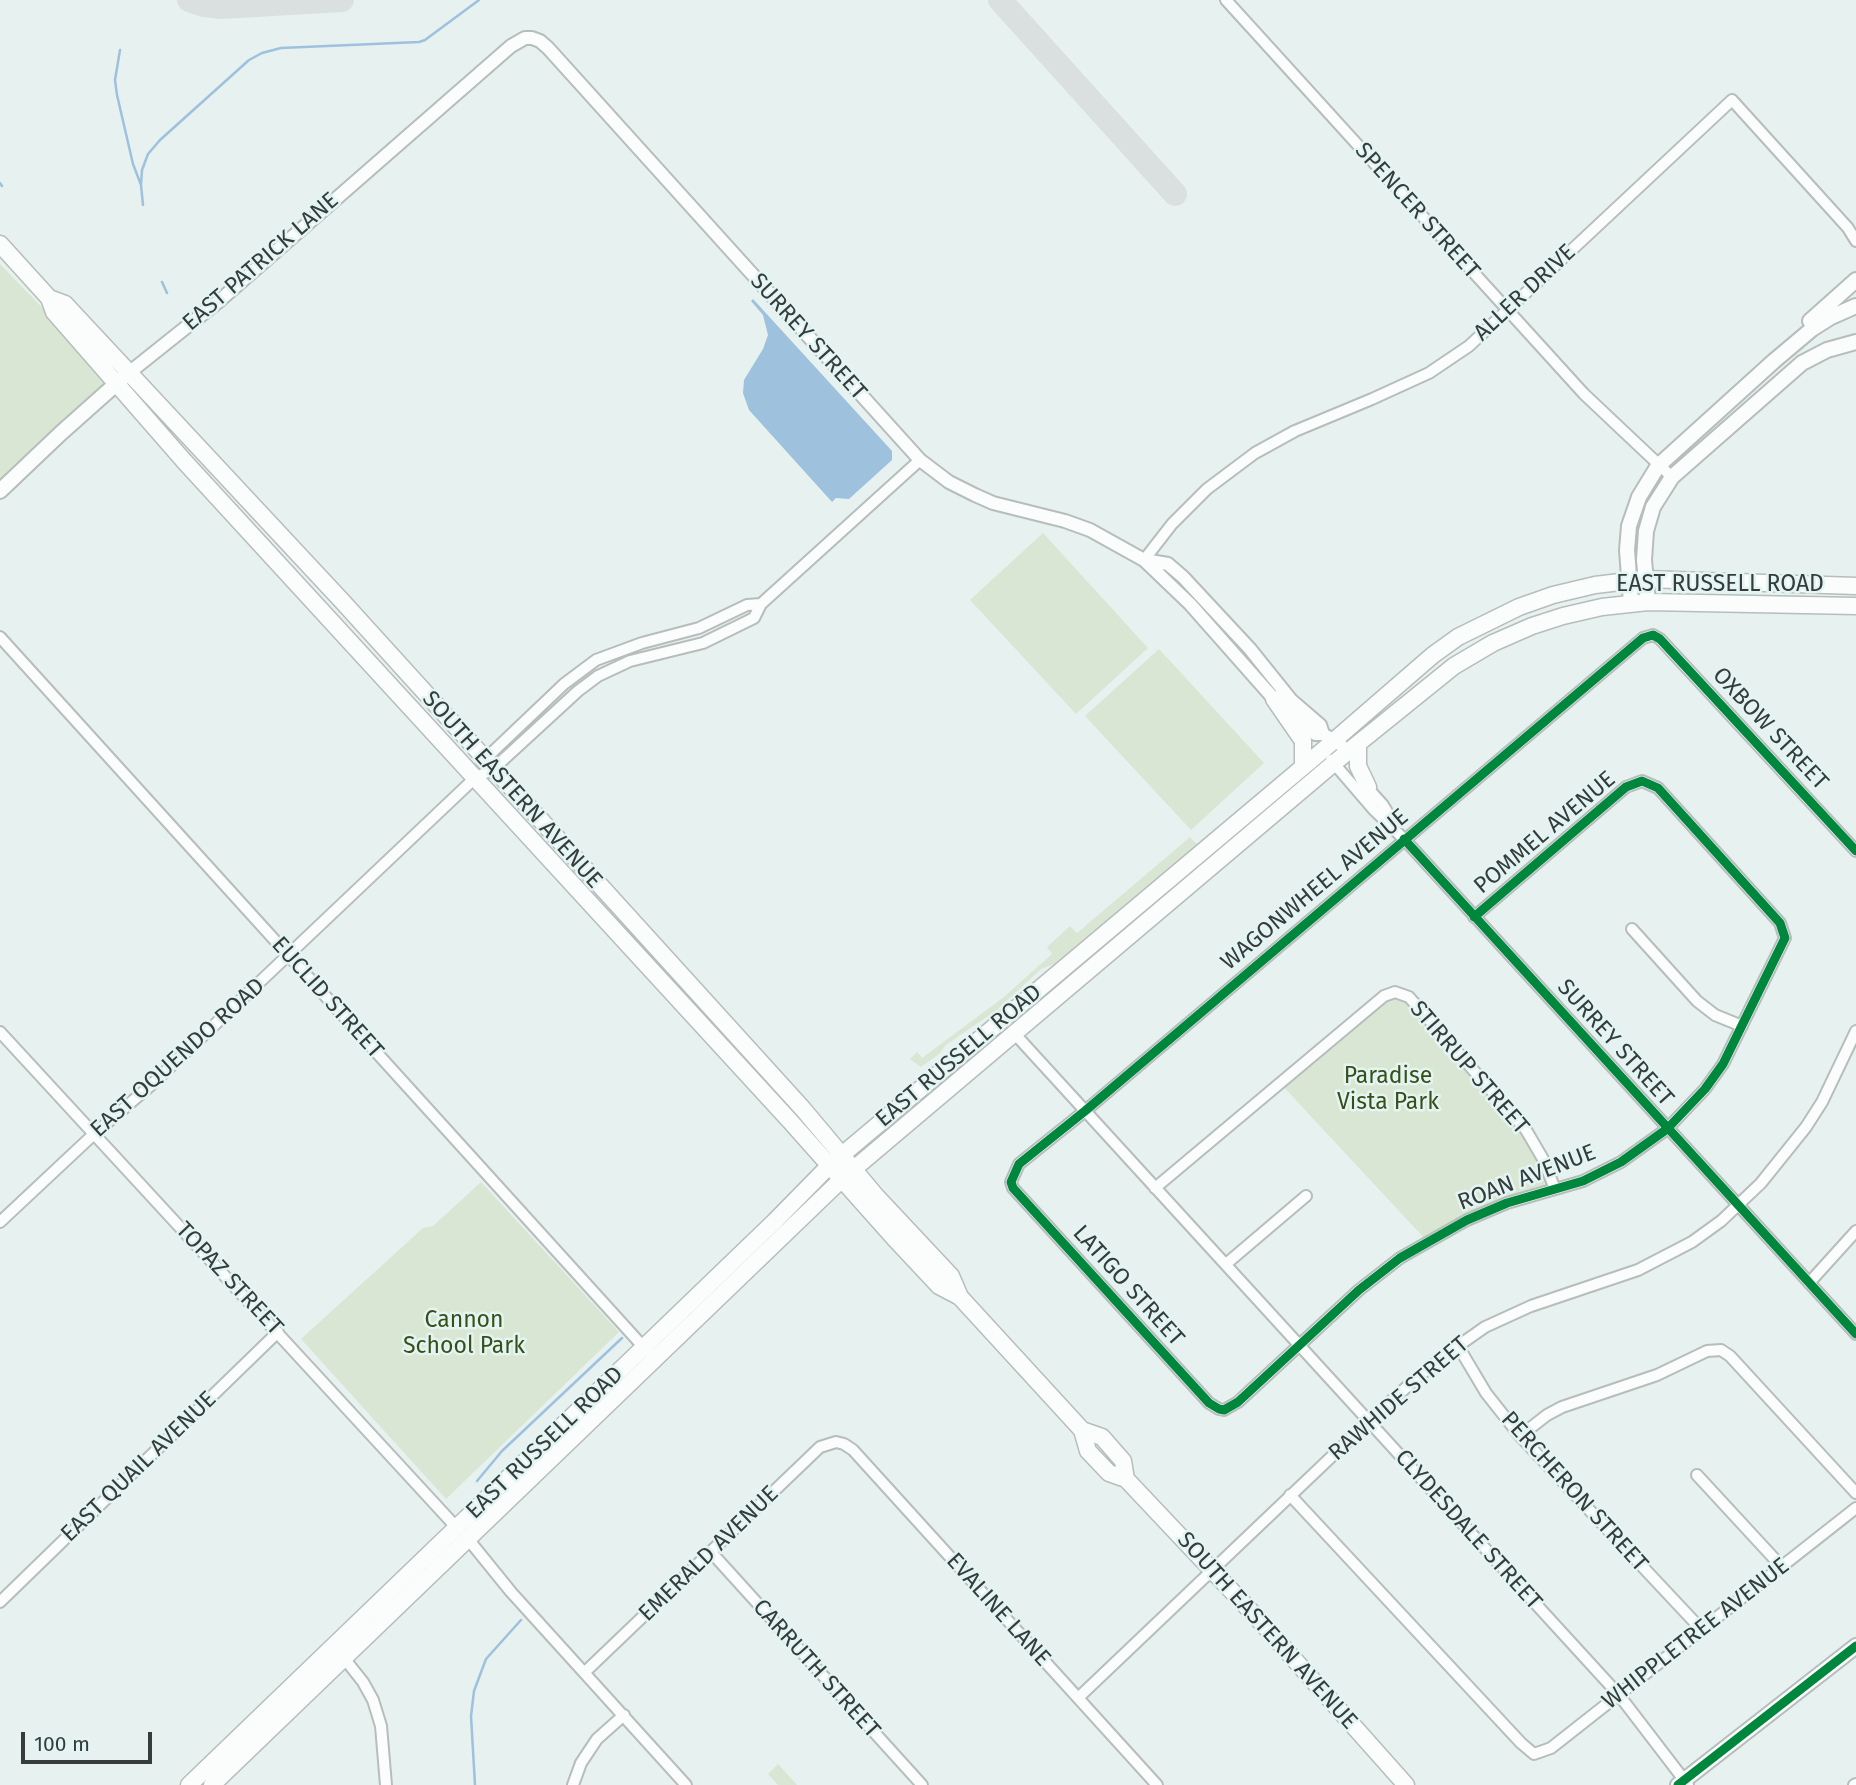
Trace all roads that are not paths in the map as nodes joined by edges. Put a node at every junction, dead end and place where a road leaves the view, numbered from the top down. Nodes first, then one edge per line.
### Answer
1 (1226, 0) edge
2 (525, 38) joint
3 (1856, 241) edge
4 (0, 244) edge
5 (1856, 280) edge
6 (49, 298) junction
7 (1856, 306) edge
8 (1507, 310) junction
9 (1856, 342) edge
10 (1774, 361) junction
11 (130, 372) junction
12 (117, 385) junction
13 (920, 460) junction
14 (1658, 466) junction
15 (1672, 477) junction
16 (0, 491) edge
17 (1144, 559) junction
18 (1637, 580) junction
19 (1856, 586) edge
20 (1640, 603) junction
21 (761, 604) junction
22 (1856, 606) edge
23 (1653, 635) joint
24 (0, 637) edge
25 (1224, 643) junction
26 (1270, 677) junction
27 (1274, 699) junction
28 (1326, 742) junction
29 (1354, 748) junction
30 (488, 764) junction
31 (1303, 767) junction
32 (1339, 768) junction
33 (477, 778) junction
34 (1368, 787) junction
35 (1404, 839) junction
36 (1856, 851) edge
37 (1474, 917) junction
38 (1632, 929) dead end
39 (1785, 934) joint
40 (659, 950) junction
41 (289, 956) junction
42 (1079, 956) junction
43 (649, 965) junction
44 (1090, 968) junction
45 (1742, 1027) junction
46 (1856, 1031) edge
47 (1014, 1033) junction
48 (2, 1037) edge
49 (1085, 1111) junction
50 (1667, 1129) junction
51 (94, 1134) junction
52 (836, 1160) junction
53 (848, 1174) junction
54 (1011, 1182) joint
55 (1155, 1188) junction
56 (1556, 1189) junction
57 (1306, 1196) dead end
58 (1738, 1206) junction
59 (0, 1222) edge
60 (1856, 1231) edge
61 (1226, 1264) junction
62 (1810, 1283) junction
63 (676, 1328) junction
64 (278, 1332) junction
65 (1856, 1334) edge
66 (1298, 1344) junction
67 (1458, 1346) junction
68 (649, 1354) junction
69 (1224, 1410) joint
70 (1369, 1421) junction
71 (1520, 1436) junction
72 (836, 1442) joint
73 (1697, 1475) dead end
74 (1856, 1493) edge
75 (1290, 1495) junction
76 (1856, 1508) edge
77 (462, 1534) junction
78 (711, 1552) junction
79 (1781, 1566) junction
80 (1213, 1572) junction
81 (0, 1602) edge
82 (1701, 1629) junction
83 (1856, 1646) edge
84 (339, 1652) junction
85 (585, 1672) junction
86 (1619, 1695) junction
87 (1078, 1698) junction
88 (624, 1715) junction
89 (1684, 1783) edge
90 (189, 1785) edge
91 (212, 1785) edge
92 (386, 1785) edge
93 (573, 1785) edge
94 (687, 1785) edge
95 (922, 1785) edge
96 (1157, 1785) edge
97 (1406, 1785) edge

1 - 8 street, SPENCER STREET
2 - 11 street, EAST PATRICK LANE
2 - 13 street, SURREY STREET
3 - 8 street, ALLER DRIVE
4 - 6 main road, SOUTH EASTERN AVENUE
5 - 10 main road
6 - 11 main road, SOUTH EASTERN AVENUE
6 - 12 main road, SOUTH EASTERN AVENUE
7 - 10 main road
8 - 14 street, SPENCER STREET
8 - 17 street, ALLER DRIVE
9 - 15 main road
10 - 14 main road
11 - 12 main road, EAST PATRICK LANE
11 - 30 main road, SOUTH EASTERN AVENUE
12 - 16 main road, EAST PATRICK LANE
12 - 33 main road, SOUTH EASTERN AVENUE
13 - 17 street, SURREY STREET
13 - 21 street, EAST OQUENDO ROAD
14 - 15 street, SPENCER STREET
14 - 18 main road
15 - 18 main road
17 - 25 street, SURREY STREET
17 - 26 street, SURREY STREET
18 - 19 main road, EAST RUSSELL ROAD
18 - 20 main road
18 - 28 main road, EAST RUSSELL ROAD
20 - 22 main road, EAST RUSSELL ROAD
20 - 29 main road, EAST RUSSELL ROAD
21 - 30 street, EAST OQUENDO ROAD
21 - 30 street, EAST OQUENDO ROAD
23 - 35 street, WAGONWHEEL AVENUE
23 - 36 street, OXBOW STREET
24 - 41 street, EUCLID STREET
25 - 26 street
25 - 27 street, SURREY STREET
26 - 28 street, SURREY STREET
27 - 28 street, SURREY STREET
27 - 31 main road
28 - 29 street, SURREY STREET
28 - 31 main road, EAST RUSSELL ROAD
28 - 32 street, SURREY STREET
29 - 32 main road, EAST RUSSELL ROAD
29 - 34 main road
30 - 33 street, EAST OQUENDO ROAD
30 - 40 main road, SOUTH EASTERN AVENUE
31 - 42 main road, EAST RUSSELL ROAD
32 - 34 street, SURREY STREET
32 - 35 street, SURREY STREET
32 - 44 main road, EAST RUSSELL ROAD
33 - 41 street, EAST OQUENDO ROAD
33 - 43 main road, SOUTH EASTERN AVENUE
34 - 35 street, SURREY STREET
35 - 37 street, SURREY STREET
35 - 49 street, WAGONWHEEL AVENUE
37 - 39 street, POMMEL AVENUE
37 - 50 street, SURREY STREET
38 - 45 street
39 - 45 street, ROAN AVENUE
40 - 43 main road
40 - 52 main road, SOUTH EASTERN AVENUE
41 - 51 street, EAST OQUENDO ROAD
41 - 68 street, EUCLID STREET
42 - 44 main road
42 - 52 main road, EAST RUSSELL ROAD
43 - 52 main road, SOUTH EASTERN AVENUE
44 - 47 main road, EAST RUSSELL ROAD
45 - 50 street, ROAN AVENUE
46 - 58 street, RAWHIDE STREET
47 - 49 street, CLYDESDALE STREET
47 - 53 main road, EAST RUSSELL ROAD
48 - 51 street, TOPAZ STREET
49 - 54 street, WAGONWHEEL AVENUE
49 - 55 street, CLYDESDALE STREET
50 - 56 street, ROAN AVENUE
50 - 58 street, SURREY STREET
51 - 59 street, EAST OQUENDO ROAD
51 - 64 street, TOPAZ STREET
52 - 53 main road, SOUTH EASTERN AVENUE
52 - 63 main road, EAST RUSSELL ROAD
53 - 63 main road, EAST RUSSELL ROAD
53 - 80 main road, SOUTH EASTERN AVENUE
54 - 69 street, LATIGO STREET
55 - 56 street, STIRRUP STREET
55 - 61 street, CLYDESDALE STREET
56 - 66 street, ROAN AVENUE
57 - 61 street
58 - 62 street, SURREY STREET
58 - 67 street, RAWHIDE STREET
60 - 62 street
61 - 66 street, CLYDESDALE STREET
62 - 65 street, SURREY STREET
63 - 68 main road, EAST RUSSELL ROAD
64 - 77 street, TOPAZ STREET
64 - 81 street, EAST QUAIL AVENUE
66 - 69 street, ROAN AVENUE
66 - 70 street, CLYDESDALE STREET
67 - 70 street, RAWHIDE STREET
67 - 71 street, PERCHERON STREET
68 - 77 main road, EAST RUSSELL ROAD
70 - 75 street, RAWHIDE STREET
70 - 86 street, CLYDESDALE STREET
71 - 74 street
71 - 82 street, PERCHERON STREET
72 - 78 street, EMERALD AVENUE
72 - 87 street, EVALINE LANE
73 - 79 street
75 - 80 street, RAWHIDE STREET
75 - 86 street, WHIPPLETREE AVENUE
76 - 79 street, WHIPPLETREE AVENUE
77 - 84 main road, EAST RUSSELL ROAD
77 - 84 main road, EAST RUSSELL ROAD
77 - 85 street, TOPAZ STREET
78 - 85 street, EMERALD AVENUE
78 - 95 street, CARRUTH STREET
79 - 82 street, WHIPPLETREE AVENUE
80 - 87 street, RAWHIDE STREET
80 - 97 main road, SOUTH EASTERN AVENUE
82 - 86 street, WHIPPLETREE AVENUE
83 - 89 main road
84 - 90 main road, EAST RUSSELL ROAD
84 - 91 main road, EAST RUSSELL ROAD
84 - 92 street
85 - 88 street, TOPAZ STREET
86 - 89 street, CLYDESDALE STREET
87 - 96 street, EVALINE LANE
88 - 93 street
88 - 94 street, TOPAZ STREET

